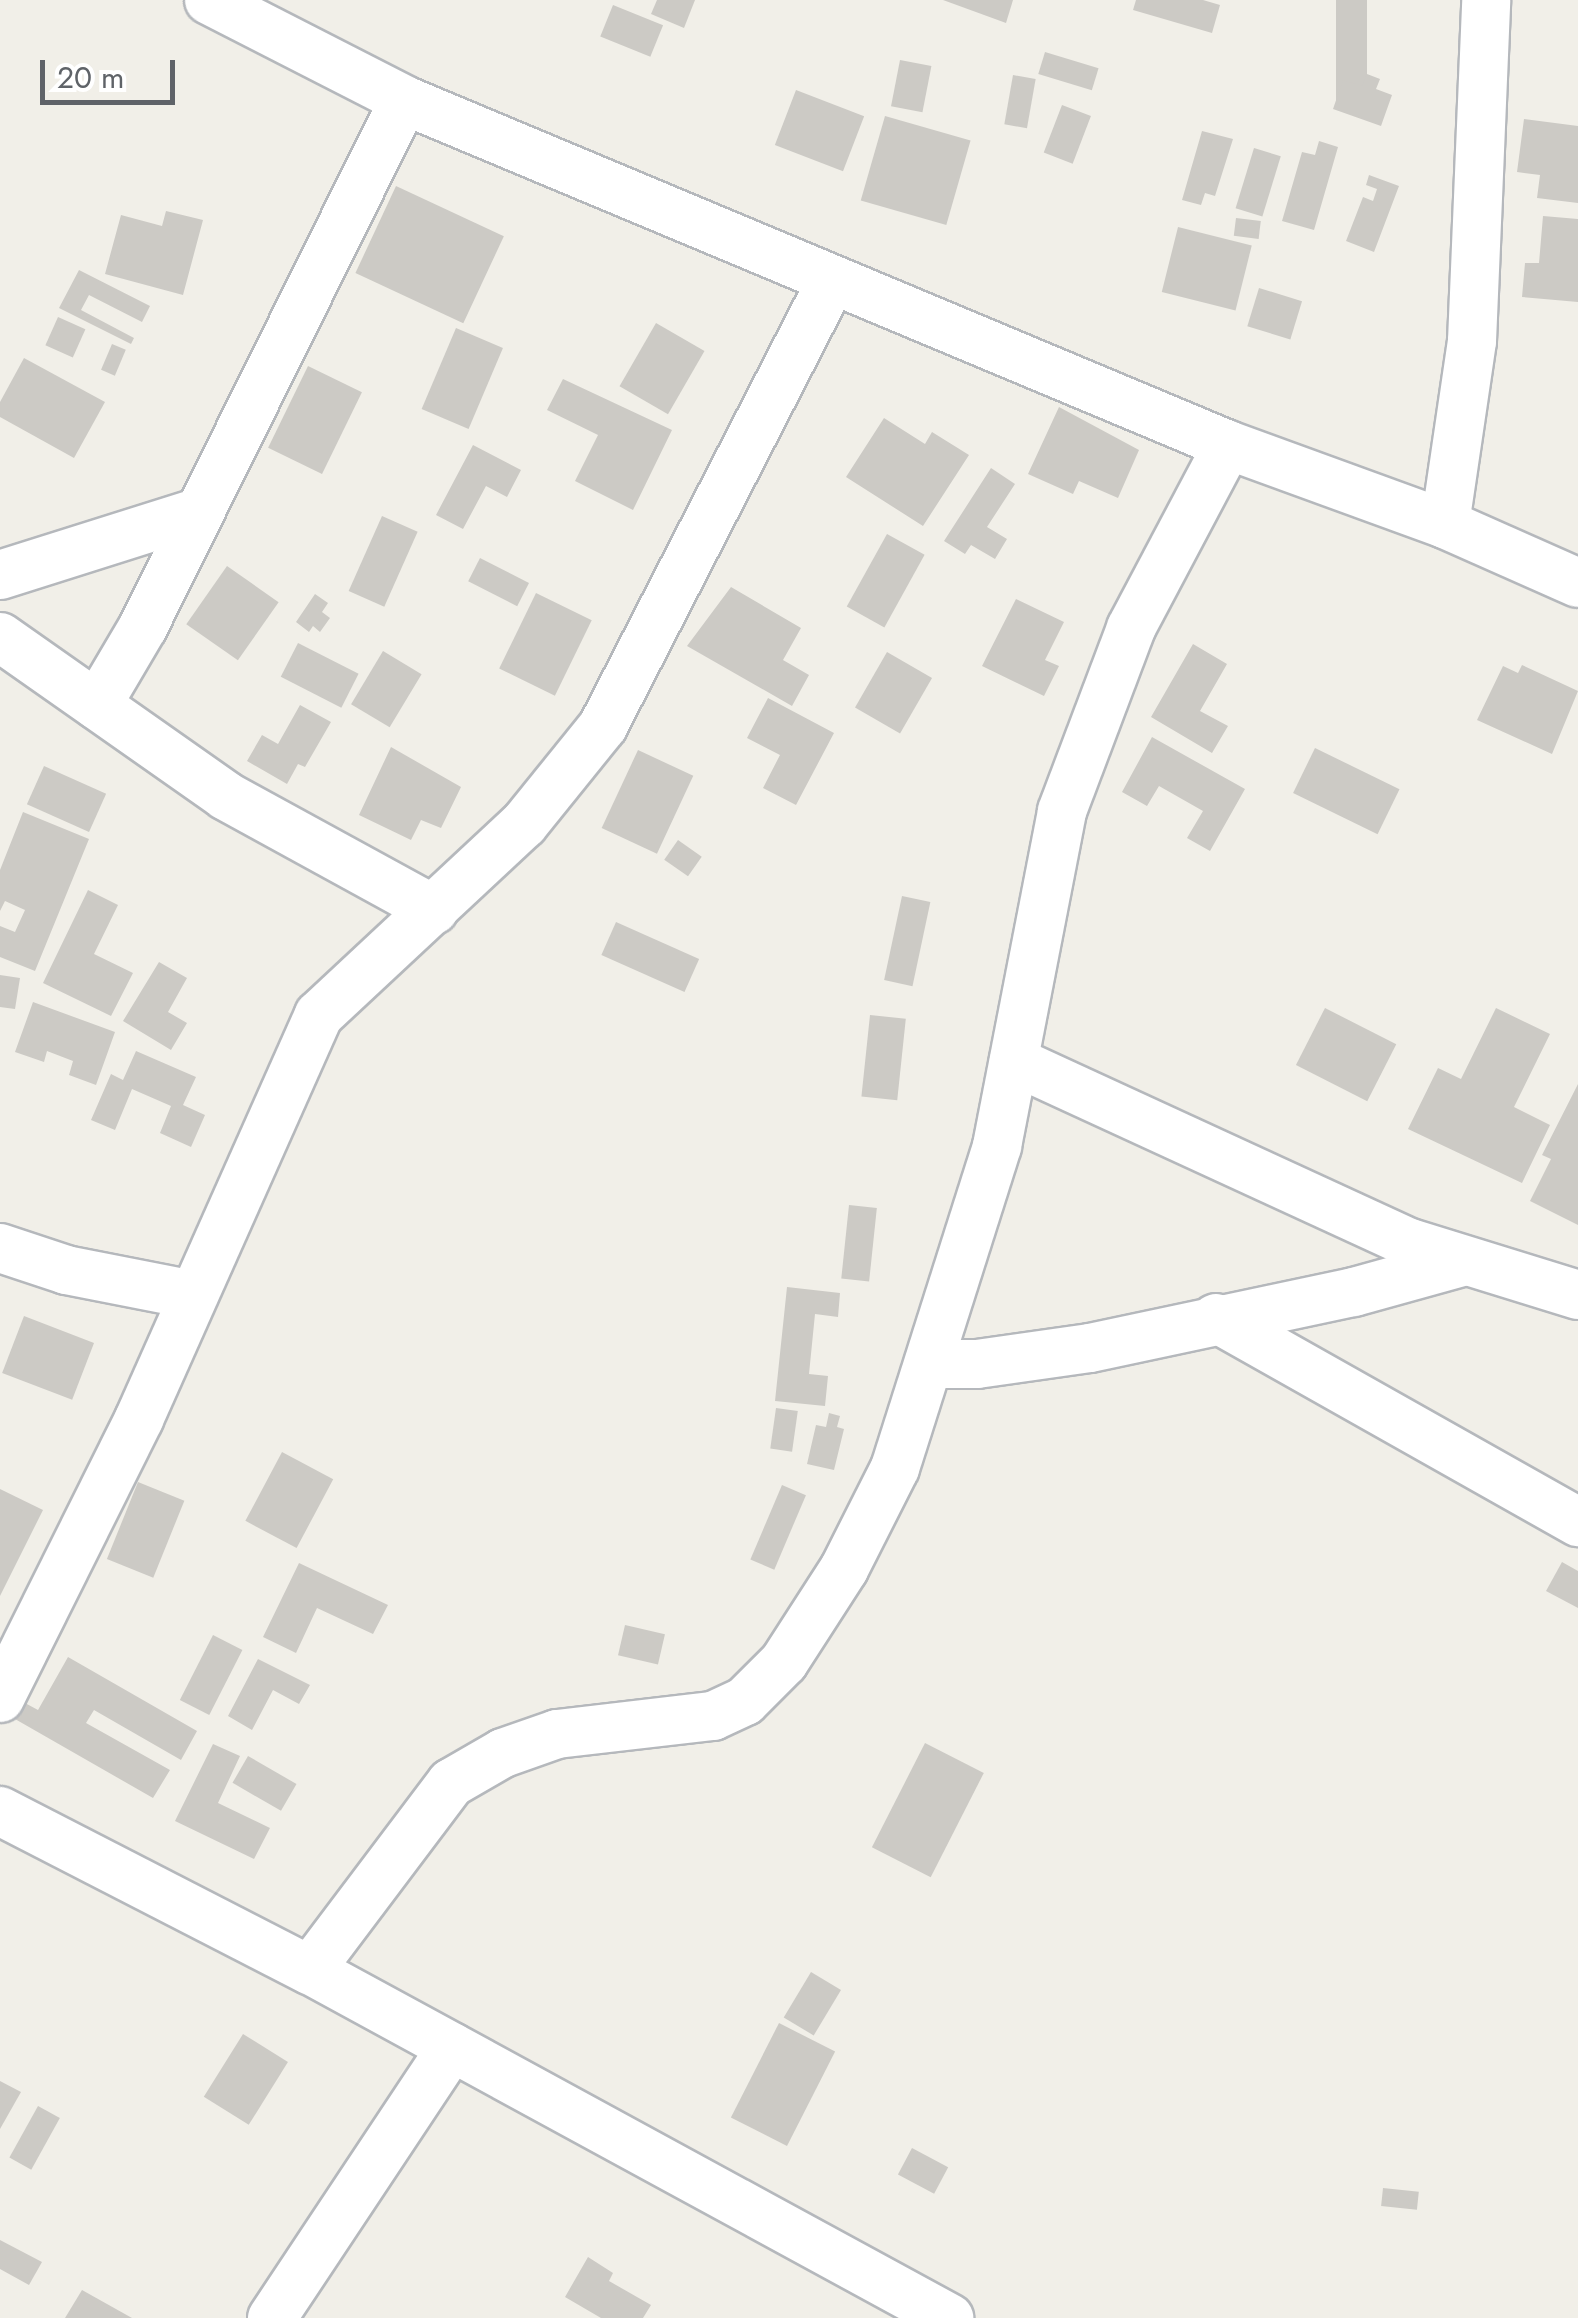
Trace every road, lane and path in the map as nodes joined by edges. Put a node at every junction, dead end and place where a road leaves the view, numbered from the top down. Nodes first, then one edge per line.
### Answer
1 (209, 0) edge
2 (1486, 0) edge
3 (404, 100) junction
4 (832, 280) junction
5 (1228, 445) junction
6 (194, 514) junction
7 (1445, 524) junction
8 (0, 576) edge
9 (1578, 583) edge
10 (0, 636) edge
11 (97, 705) junction
12 (434, 910) junction
13 (1014, 1061) junction
14 (0, 1248) edge
15 (1462, 1262) junction
16 (1578, 1294) edge
17 (194, 1295) junction
18 (1216, 1318) junction
19 (929, 1364) junction
20 (1578, 1522) edge
21 (0, 1698) edge
22 (0, 1811) edge
23 (310, 1970) junction
24 (452, 2047) junction
25 (272, 2318) edge
26 (949, 2318) edge

1 - 3 street
2 - 7 street
3 - 4 street
3 - 6 street
4 - 5 street
4 - 12 street
5 - 7 street
5 - 13 street
6 - 8 street
6 - 11 street
7 - 9 street
10 - 11 street
11 - 12 street
12 - 17 street
13 - 15 street
13 - 19 street
14 - 17 street
15 - 16 street
15 - 18 street
17 - 21 street
18 - 19 street
18 - 20 street
19 - 23 street
22 - 23 street
23 - 24 street
24 - 25 street
24 - 26 street

